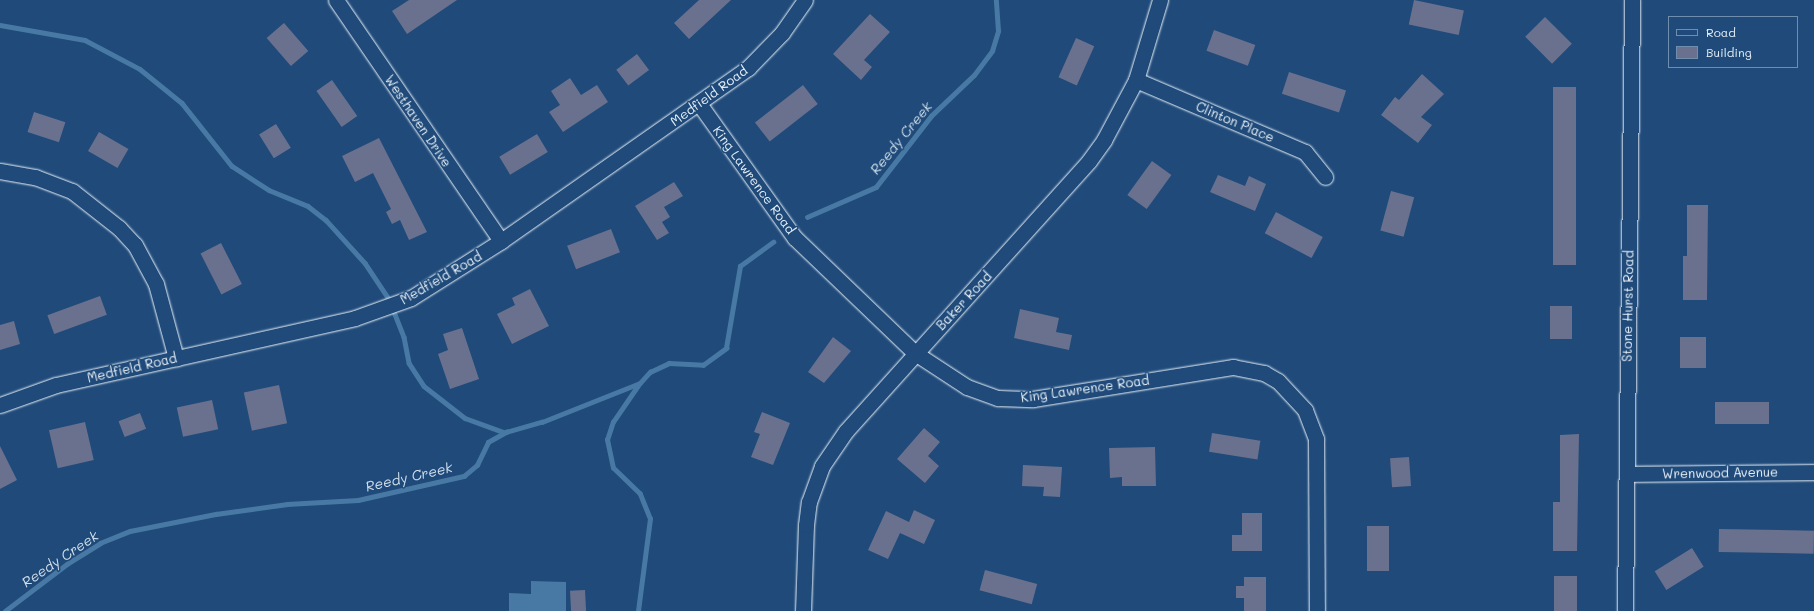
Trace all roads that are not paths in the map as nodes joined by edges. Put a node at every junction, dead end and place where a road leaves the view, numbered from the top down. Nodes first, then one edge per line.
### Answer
1 (336, 0) edge
2 (805, 0) edge
3 (1160, 0) edge
4 (1632, 0) edge
5 (1136, 80) junction
6 (700, 105) junction
7 (0, 171) edge
8 (1325, 177) dead end
9 (501, 241) junction
10 (915, 353) junction
11 (176, 358) junction
12 (0, 405) edge
13 (1814, 472) edge
14 (1627, 474) junction
15 (803, 611) edge
16 (1317, 611) edge
17 (1625, 611) edge

1 - 9 street, Westhaven Drive
2 - 6 street, Medfield Road
3 - 5 street, Baker Road
4 - 14 street, Stone Hurst Road
5 - 8 street, Clinton Place
5 - 10 street, Baker Road
6 - 9 street, Medfield Road
6 - 10 street, King Lawrence Road
7 - 11 street
9 - 11 street, Medfield Road
10 - 15 street, Baker Road
10 - 16 street, King Lawrence Road
11 - 12 street, Medfield Road
13 - 14 street, Wrenwood Avenue
14 - 17 street, Stone Hurst Road

